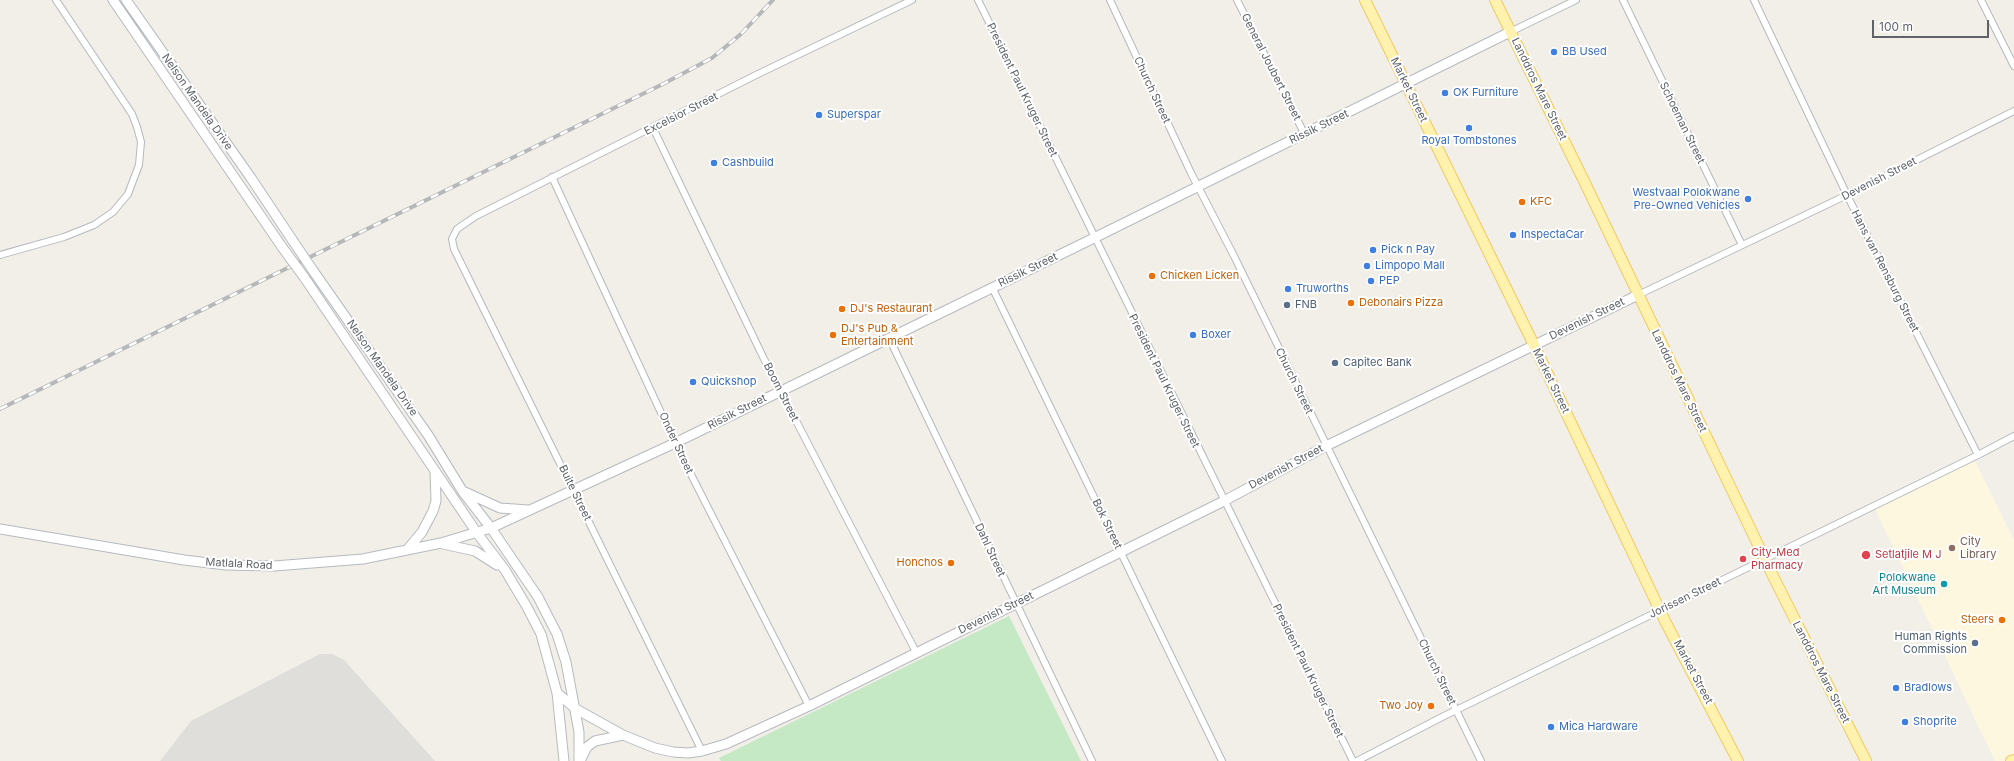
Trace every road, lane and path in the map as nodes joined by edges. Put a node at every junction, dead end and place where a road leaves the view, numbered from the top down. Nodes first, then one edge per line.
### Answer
1 (56, 0) edge
2 (113, 0) edge
3 (126, 0) edge
4 (912, 0) edge
5 (978, 0) edge
6 (1110, 0) edge
7 (1237, 0) edge
8 (1365, 0) edge
9 (1495, 0) edge
10 (1576, 0) edge
11 (1622, 0) edge
12 (1754, 0) edge
13 (1982, 0) edge
14 (1510, 32) junction
15 (2014, 66) edge
16 (1406, 84) junction
17 (2014, 111) edge
18 (653, 128) junction
19 (1304, 133) junction
20 (552, 177) junction
21 (1198, 187) junction
22 (1847, 195) junction
23 (453, 235) joint
24 (1094, 238) junction
25 (1742, 245) junction
26 (0, 255) edge
27 (992, 287) junction
28 (1638, 295) junction
29 (889, 338) junction
30 (1534, 345) junction
31 (780, 391) junction
32 (2014, 436) edge
33 (675, 443) junction
34 (1326, 446) junction
35 (1978, 455) junction
36 (435, 470) junction
37 (574, 490) junction
38 (463, 492) junction
39 (1224, 501) junction
40 (532, 510) junction
41 (491, 528) junction
42 (0, 529) edge
43 (477, 533) junction
44 (441, 544) junction
45 (406, 551) junction
46 (1120, 551) junction
47 (1765, 559) junction
48 (505, 570) junction
49 (1016, 604) junction
50 (1660, 610) junction
51 (916, 652) junction
52 (557, 693) junction
53 (809, 706) junction
54 (576, 709) junction
55 (1456, 710) junction
56 (623, 736) junction
57 (702, 751) junction
58 (564, 761) edge
59 (579, 761) edge
60 (1092, 761) edge
61 (1222, 761) edge
62 (1352, 761) edge
63 (1357, 761) edge
64 (1481, 761) edge
65 (1738, 761) edge
66 (1866, 761) edge

1 - 26 street
2 - 36 main road, Nelson Mandela Drive, bridge
3 - 38 main road, Nelson Mandela Drive, bridge
4 - 18 street, Excelsior Street
5 - 24 street, President Paul Kruger Street
6 - 21 street, Church Street
7 - 19 street, General Joubert Street
8 - 16 main road, Market Street
9 - 14 main road, Landdros Mare Street
10 - 14 street, Rissik Street
11 - 25 street, Schoeman Street
12 - 22 street, Hans van Rensburg Street
13 - 15 street
14 - 16 main road, Rissik Street
14 - 28 main road, Landdros Mare Street
16 - 19 main road, Rissik Street
16 - 30 main road, Market Street
17 - 22 street, Devenish Street
18 - 20 street, Excelsior Street
18 - 31 street, Boom Street
19 - 21 main road, Rissik Street
20 - 23 street, Excelsior Street
20 - 33 street, Onder Street
21 - 24 main road, Rissik Street
21 - 34 street, Church Street
22 - 25 street, Devenish Street
22 - 35 street, Hans van Rensburg Street
23 - 37 street, Buite Street
24 - 27 main road, Rissik Street
24 - 39 street, President Paul Kruger Street
25 - 28 street, Devenish Street
27 - 29 main road, Rissik Street
27 - 46 street, Bok Street
28 - 30 main road, Devenish Street
28 - 47 main road, Landdros Mare Street
29 - 31 main road, Rissik Street
29 - 49 street, Dahl Street
30 - 34 main road, Devenish Street
30 - 50 main road, Market Street
31 - 33 main road, Rissik Street
31 - 51 street, Boom Street
32 - 35 street, Jorissen Street
33 - 37 main road, Rissik Street
33 - 53 street, Onder Street
34 - 39 main road, Devenish Street
34 - 55 street, Church Street
35 - 47 street, Jorissen Street
36 - 43 main road, Nelson Mandela Drive
36 - 45 main road
37 - 40 main road, Rissik Street
37 - 57 street, Buite Street
38 - 40 main road
38 - 41 main road, Nelson Mandela Drive
39 - 46 main road, Devenish Street
39 - 62 street, President Paul Kruger Street
40 - 41 main road, Rissik Street
41 - 43 main road, Rissik Street
41 - 54 main road, Nelson Mandela Drive
42 - 45 main road, Matlala Road
43 - 44 main road, Matlala Road
43 - 48 main road, Nelson Mandela Drive
44 - 45 main road, Matlala Road
44 - 48 main road
46 - 49 main road, Devenish Street
46 - 61 street, Bok Street
47 - 50 street, Jorissen Street
47 - 66 main road, Landdros Mare Street
48 - 52 main road, Nelson Mandela Drive
49 - 51 main road, Devenish Street
49 - 60 street, Dahl Street
50 - 55 street, Jorissen Street
50 - 65 main road, Market Street
51 - 53 main road, Devenish Street
52 - 54 main road, Devenish Street
52 - 58 main road, Nelson Mandela Drive
53 - 57 main road, Devenish Street
54 - 56 main road, Devenish Street
54 - 59 main road, Nelson Mandela Drive
55 - 63 street, Jorissen Street
55 - 64 street, Church Street
56 - 57 main road, Devenish Street
56 - 59 main road

